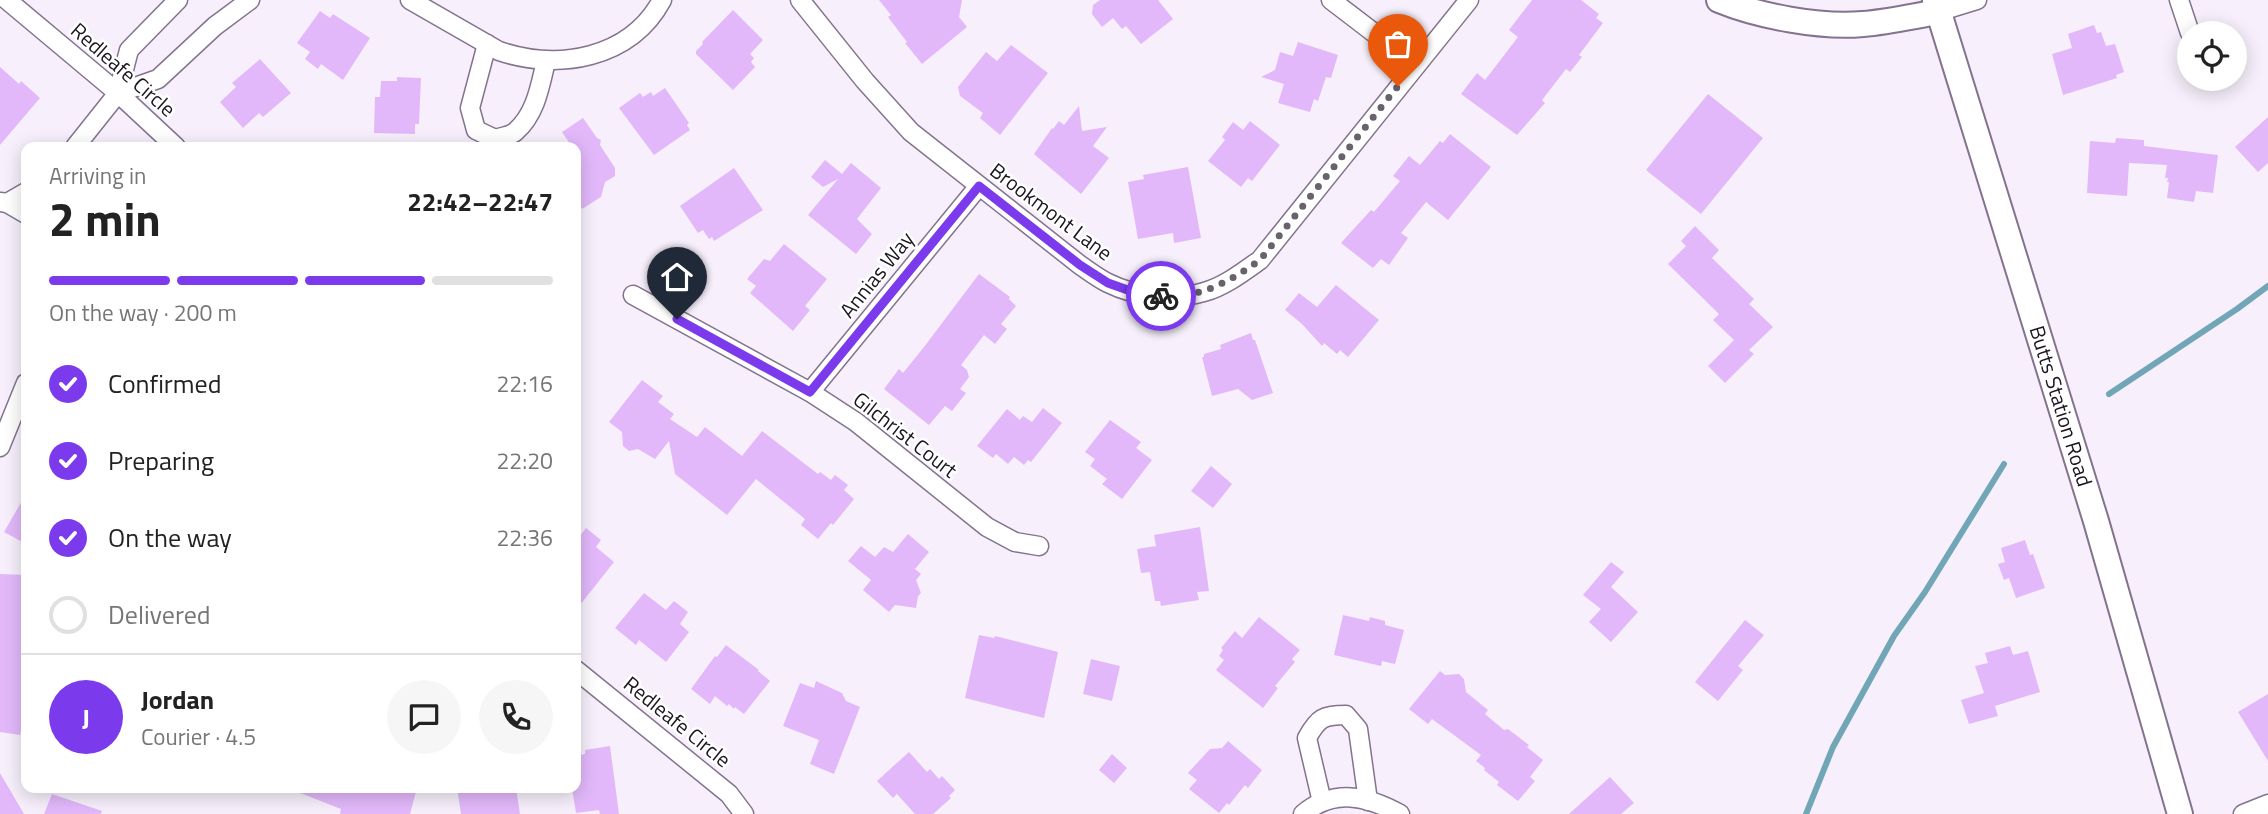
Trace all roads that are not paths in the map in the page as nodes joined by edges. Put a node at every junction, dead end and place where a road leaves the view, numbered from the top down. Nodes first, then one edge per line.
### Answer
1 (7, 0) edge
2 (178, 0) edge
3 (250, 0) edge
4 (410, 0) edge
5 (662, 0) edge
6 (800, 0) edge
7 (1331, 0) edge
8 (1469, 0) edge
9 (1719, 0) edge
10 (1977, 0) edge
11 (2179, 0) edge
12 (1937, 6) edge
13 (2186, 21) edge
14 (487, 44) junction
15 (546, 61) junction
16 (1416, 65) junction
17 (118, 93) junction
18 (79, 142) edge
19 (171, 142) edge
20 (979, 186) junction
21 (21, 194) edge
22 (3, 202) edge
23 (21, 211) edge
24 (633, 295) dead end
25 (810, 392) junction
26 (21, 395) edge
27 (0, 447) edge
28 (1039, 546) dead end
29 (581, 674) edge
30 (1368, 801) junction
31 (1322, 802) junction
32 (2268, 804) edge
33 (744, 814) edge
34 (1303, 814) edge
35 (1400, 814) edge
36 (2180, 814) edge
37 (2243, 814) edge

1 - 17 street, Redleafe Circle
2 - 17 street
3 - 17 street
4 - 14 street
5 - 15 street
6 - 20 street, Brookmont Lane
7 - 16 street
8 - 16 street, Brookmont Lane
9 - 12 main road
10 - 12 street
11 - 13 street
12 - 36 main road, Butts Station Road
14 - 15 street
14 - 15 street
16 - 20 street, Brookmont Lane
17 - 18 street
17 - 19 street, Redleafe Circle
20 - 25 street, Annias Way
21 - 22 street
22 - 23 street
24 - 25 street, Gilchrist Court
25 - 28 street, Gilchrist Court
26 - 27 street
29 - 33 street, Redleafe Circle
30 - 31 street
30 - 31 street
30 - 35 street
31 - 34 street
32 - 37 street

